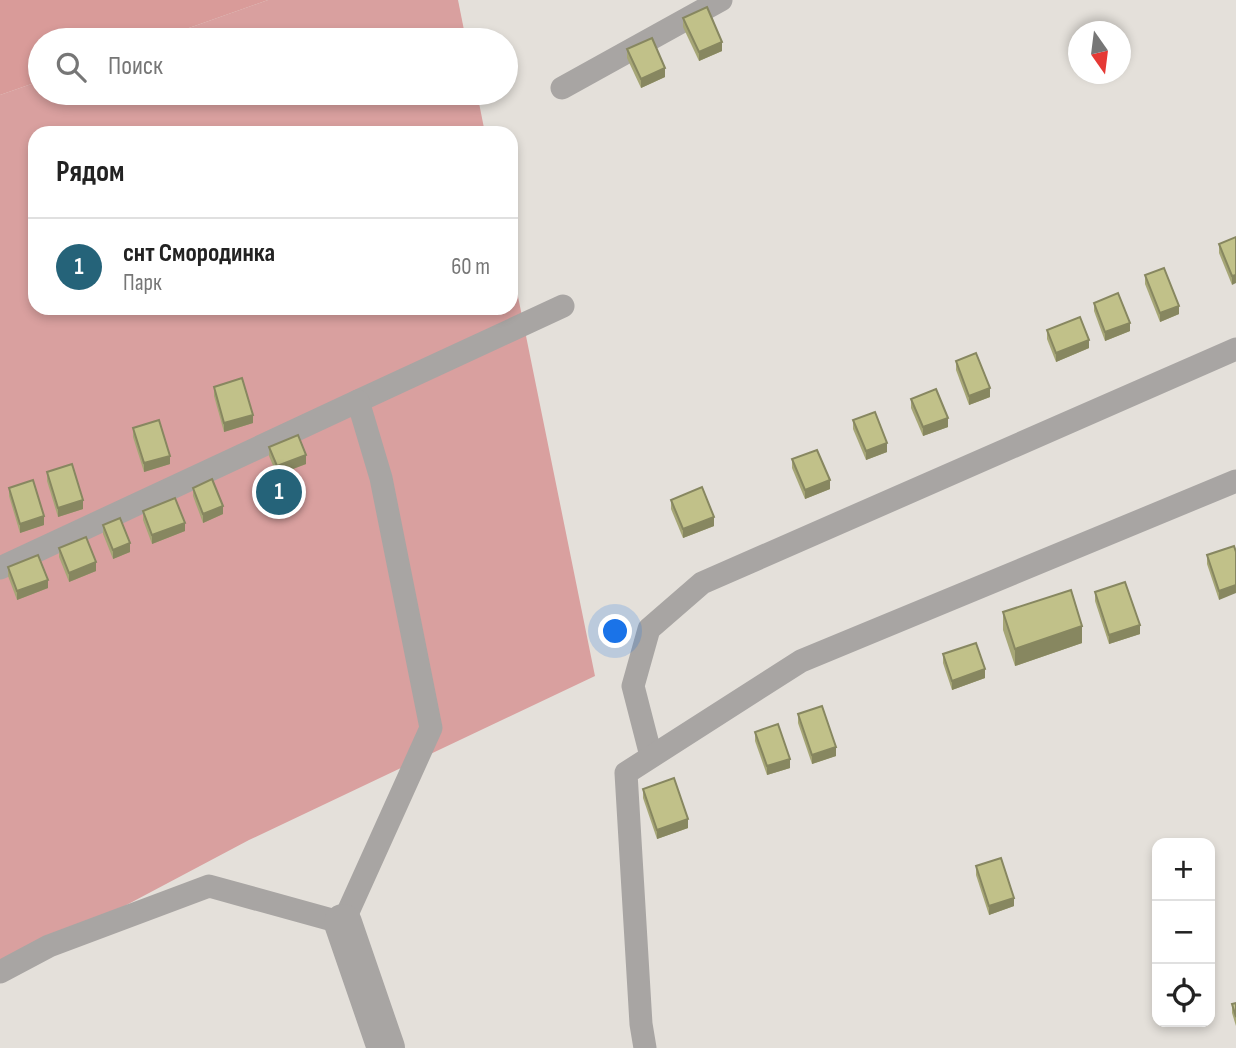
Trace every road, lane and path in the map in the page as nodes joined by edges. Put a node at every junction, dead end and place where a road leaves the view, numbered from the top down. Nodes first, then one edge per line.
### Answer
1 (721, 0) edge
2 (562, 88) dead end
3 (563, 306) dead end
4 (1236, 349) edge
5 (358, 401) junction
6 (1236, 481) edge
7 (0, 568) edge
8 (652, 756) junction
9 (344, 923) junction
10 (0, 972) edge
11 (386, 1048) edge
12 (645, 1048) edge

1 - 2 lane
3 - 5 lane
4 - 8 lane
5 - 7 lane
5 - 9 lane
6 - 8 lane
8 - 12 lane
9 - 10 lane
9 - 11 street

